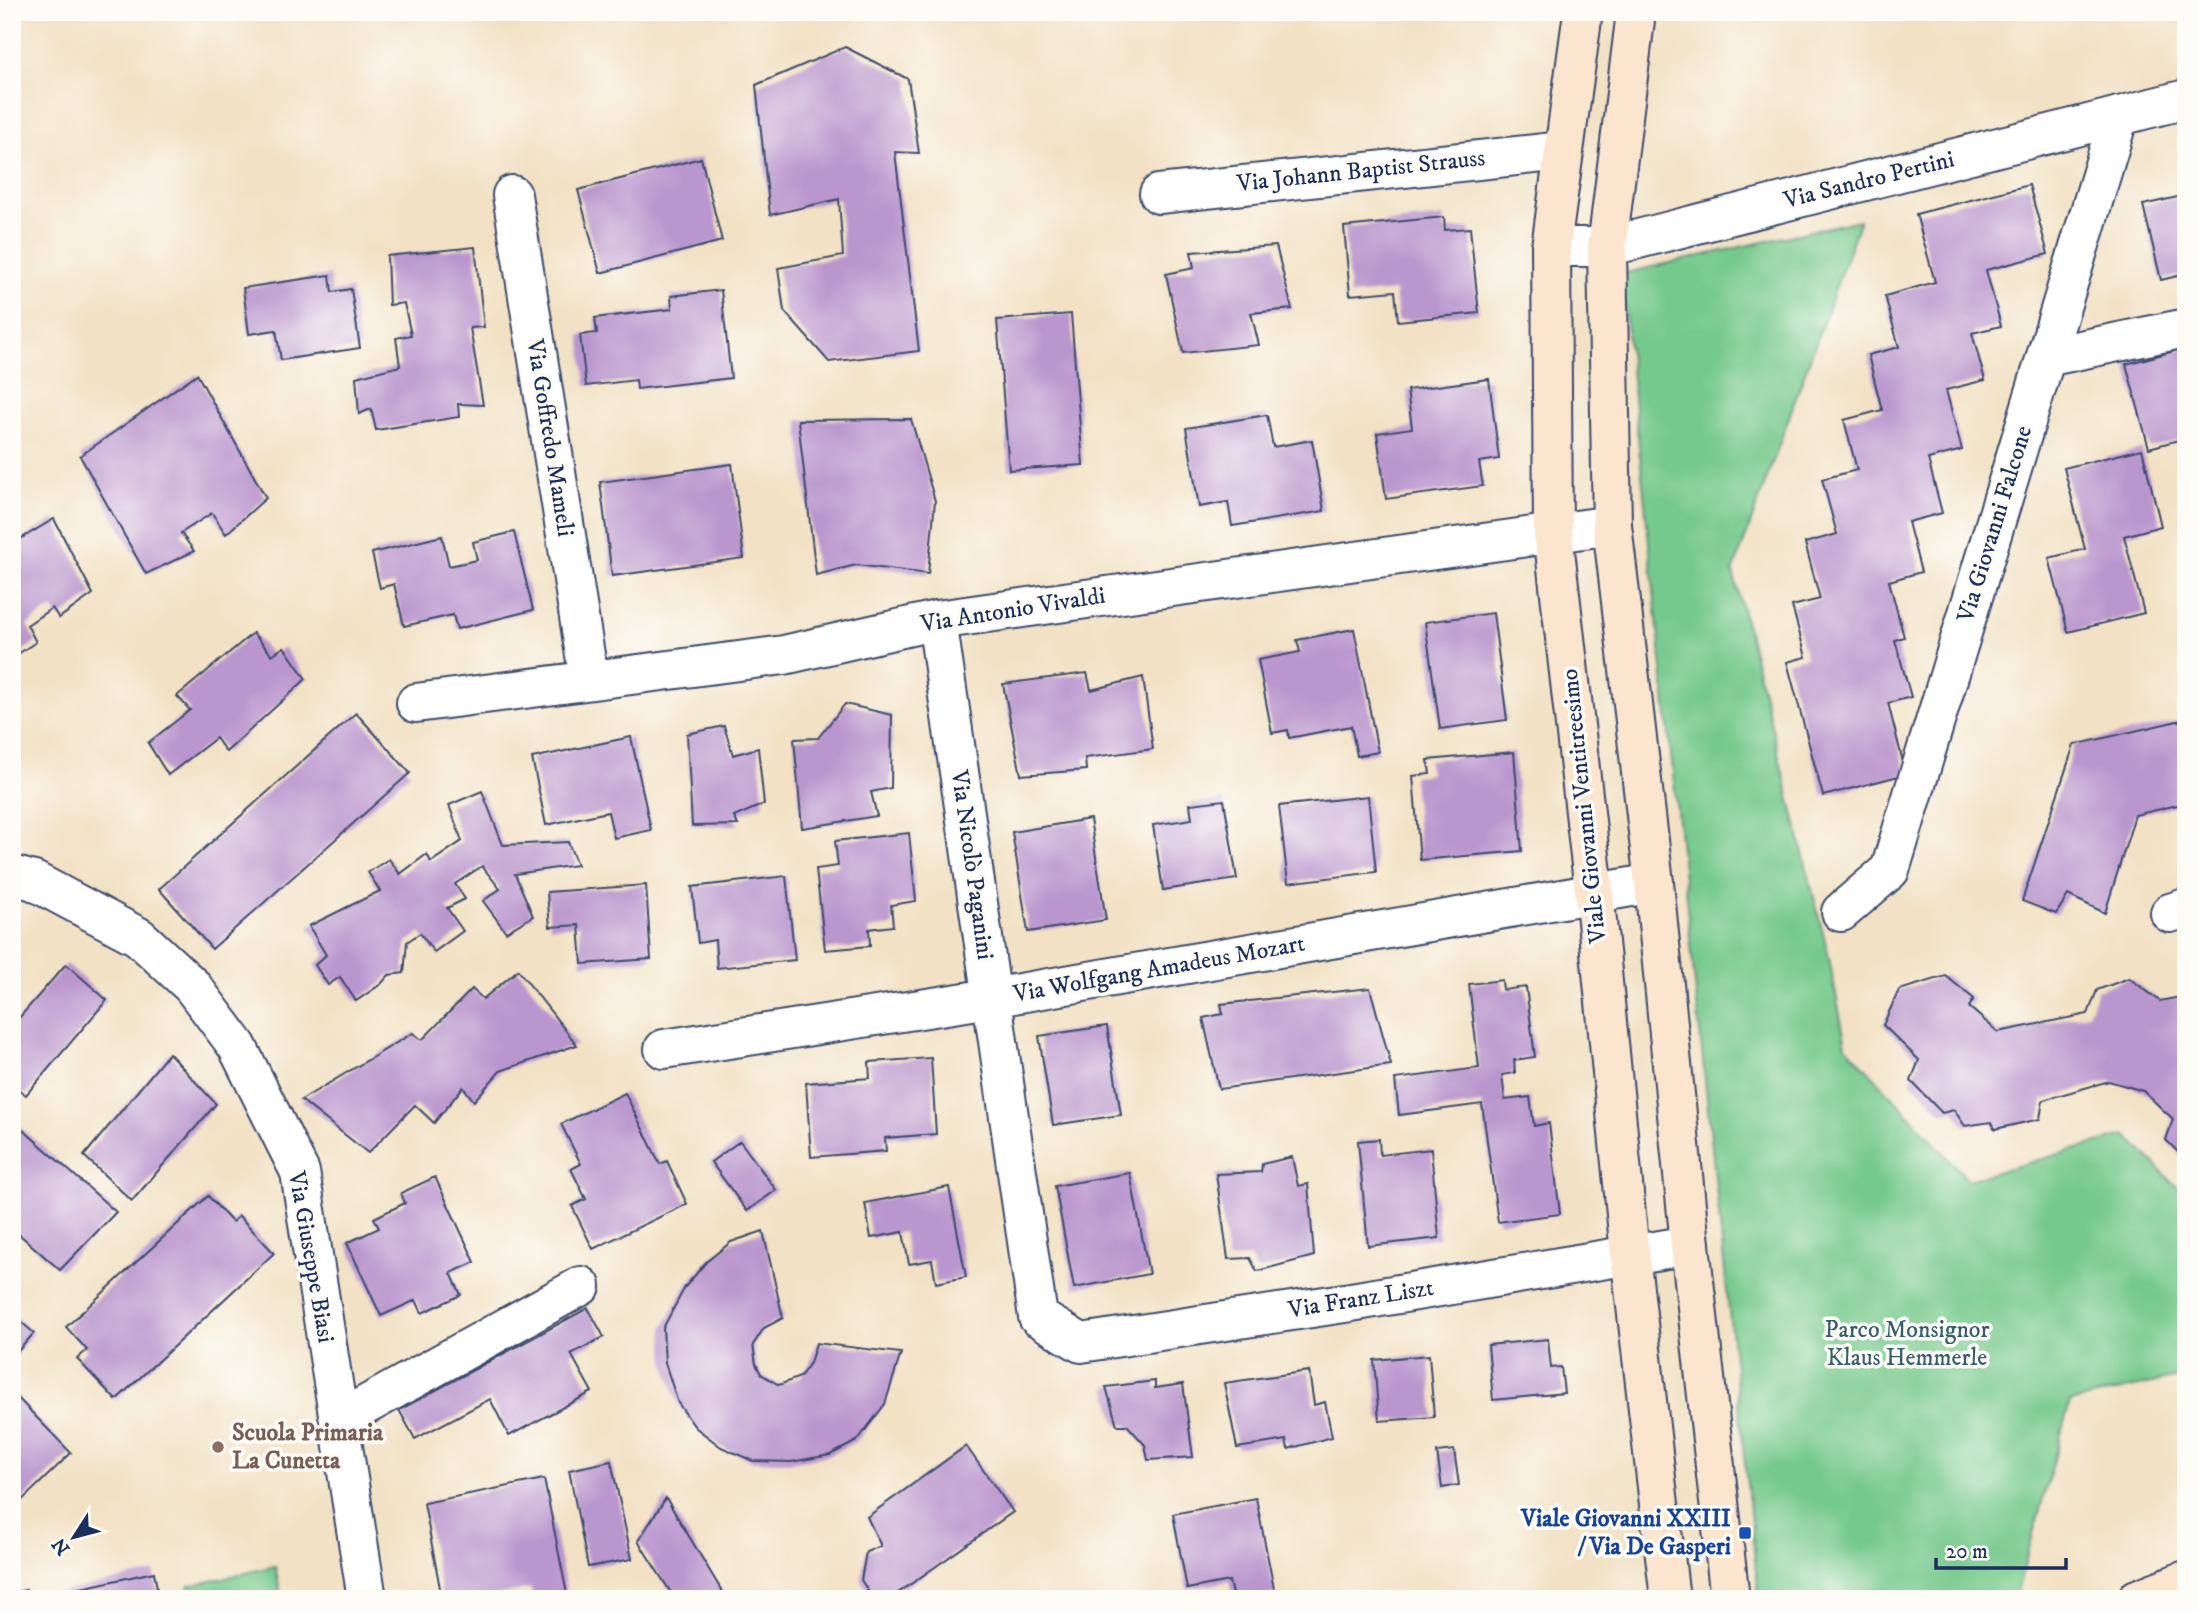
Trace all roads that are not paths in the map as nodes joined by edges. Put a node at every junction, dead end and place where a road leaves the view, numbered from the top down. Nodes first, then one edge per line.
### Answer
1 (1583, 12) edge
2 (1636, 12) edge
3 (2186, 99) edge
4 (2119, 116) junction
5 (1563, 151) junction
6 (1159, 194) dead end
7 (512, 195) dead end
8 (1551, 247) junction
9 (1608, 247) junction
10 (2186, 328) edge
11 (2046, 357) junction
12 (1612, 525) junction
13 (1553, 533) junction
14 (937, 620) junction
15 (589, 680) junction
16 (416, 703) dead end
17 (12, 875) edge
18 (1654, 883) junction
19 (1594, 891) junction
20 (1840, 912) dead end
21 (991, 998) junction
22 (664, 1049) dead end
23 (1690, 1245) junction
24 (1630, 1254) junction
25 (581, 1286) dead end
26 (1038, 1317) joint
27 (339, 1420) junction
28 (2186, 1580) edge
29 (367, 1599) edge
30 (1670, 1599) edge
31 (1730, 1599) edge
32 (2137, 1599) edge

1 - 5 main road, Viale Giovanni Ventitreesimo
2 - 9 main road
3 - 4 street, Via Sandro Pertini
4 - 9 street, Via Sandro Pertini
4 - 11 street, Via Giovanni Falcone
5 - 6 street, Via Johann Baptist Strauss
5 - 8 main road, Viale Giovanni Ventitreesimo
7 - 15 street, Via Goffredo Mameli
8 - 9 street, Via Sandro Pertini
8 - 13 main road, Viale Giovanni Ventitreesimo
9 - 12 main road
10 - 11 street
11 - 20 street, Via Giovanni Falcone
12 - 13 street, Via Antonio Vivaldi
12 - 18 main road
13 - 14 street, Via Antonio Vivaldi
13 - 19 main road, Viale Giovanni Ventitreesimo
14 - 15 street, Via Antonio Vivaldi
14 - 21 street, Via Nicolò Paganini
15 - 16 street, Via Antonio Vivaldi
17 - 27 street, Via Giuseppe Biasi
18 - 19 street, Via Wolfgang Amadeus Mozart
18 - 23 main road
19 - 21 street, Via Wolfgang Amadeus Mozart
19 - 24 main road, Viale Giovanni Ventitreesimo
21 - 22 street, Via Wolfgang Amadeus Mozart
21 - 26 street, Via Nicolò Paganini
23 - 24 street, Via Franz Liszt
23 - 31 main road
24 - 26 street, Via Franz Liszt
24 - 30 main road, Viale Giovanni Ventitreesimo
25 - 27 street
27 - 29 street, Via Giuseppe Biasi
28 - 32 main road

